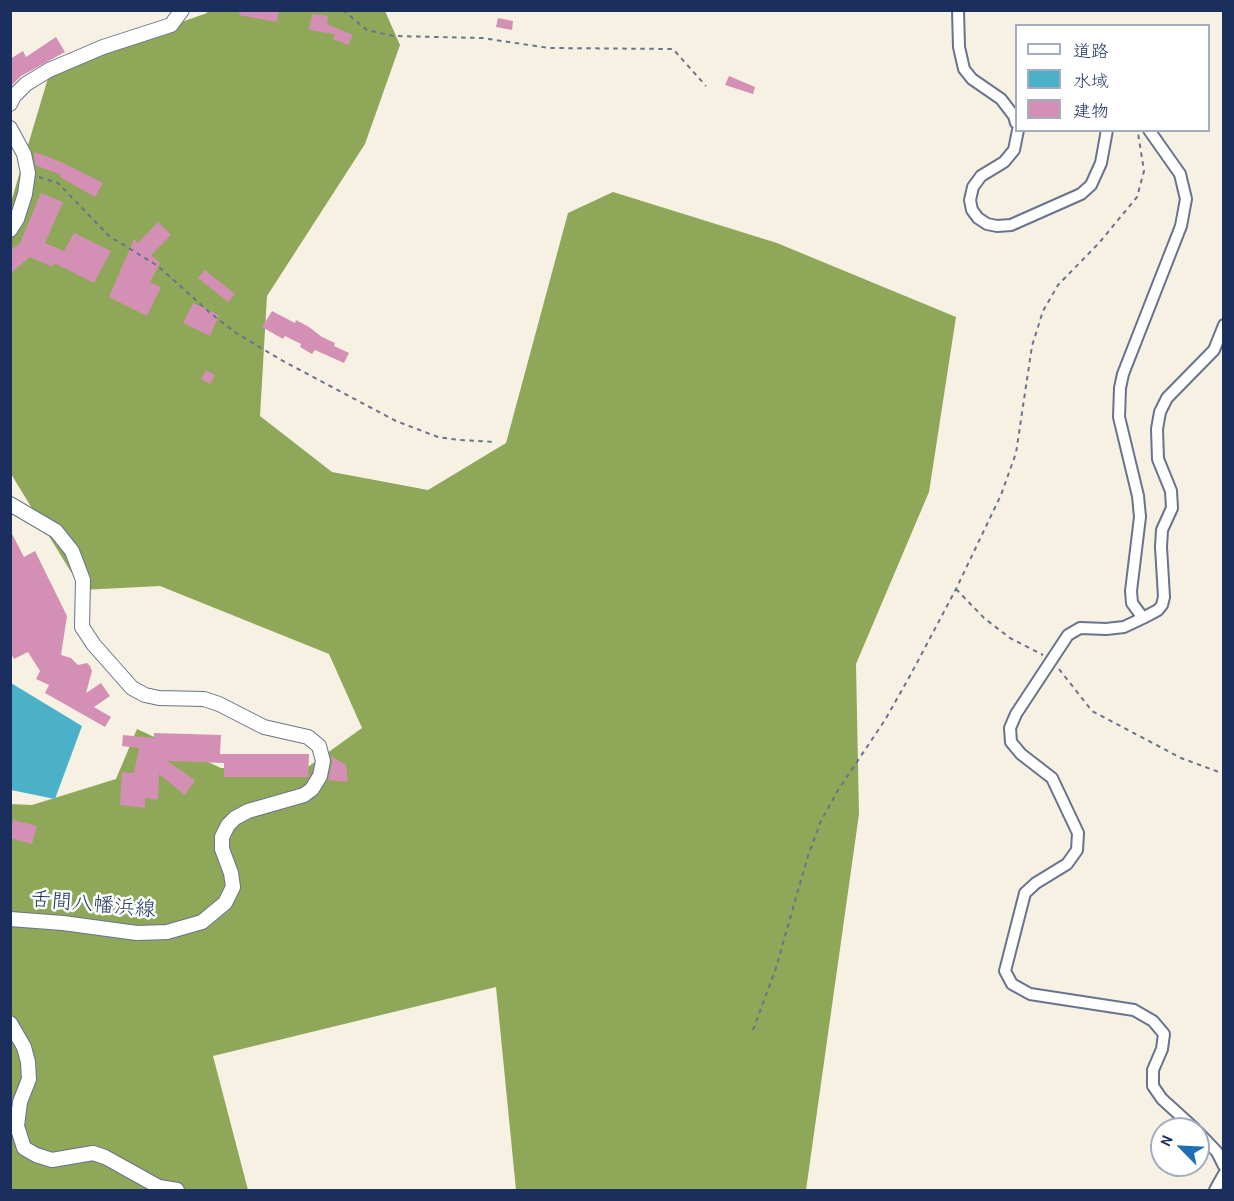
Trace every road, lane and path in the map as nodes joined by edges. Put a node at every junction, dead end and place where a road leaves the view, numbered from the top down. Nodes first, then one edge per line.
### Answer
1 (182, 10) edge
2 (343, 10) edge
3 (958, 10) edge
4 (706, 86) dead end
5 (10, 104) edge
6 (1015, 118) edge
7 (10, 128) edge
8 (1018, 132) edge
9 (1107, 132) edge
10 (1137, 132) edge
11 (1150, 132) edge
12 (28, 173) junction
13 (10, 230) edge
14 (1224, 325) edge
15 (494, 442) dead end
16 (10, 504) edge
17 (956, 588) junction
18 (1143, 618) junction
19 (1052, 660) junction
20 (1224, 774) edge
21 (10, 919) edge
22 (10, 1023) edge
23 (753, 1030) dead end
24 (1182, 1117) edge
25 (1210, 1144) edge
26 (1224, 1166) edge
27 (1224, 1174) edge
28 (177, 1191) edge
29 (1215, 1191) edge

1 - 5 main road
2 - 4 path
3 - 6 street
7 - 12 main road
8 - 9 street
10 - 17 path
11 - 18 street
12 - 13 main road
12 - 15 path
14 - 18 street
16 - 21 main road, 舌間八幡浜線
17 - 19 path
17 - 23 path
18 - 19 street
19 - 20 path
19 - 24 street
22 - 28 main road
25 - 26 street
27 - 29 street

